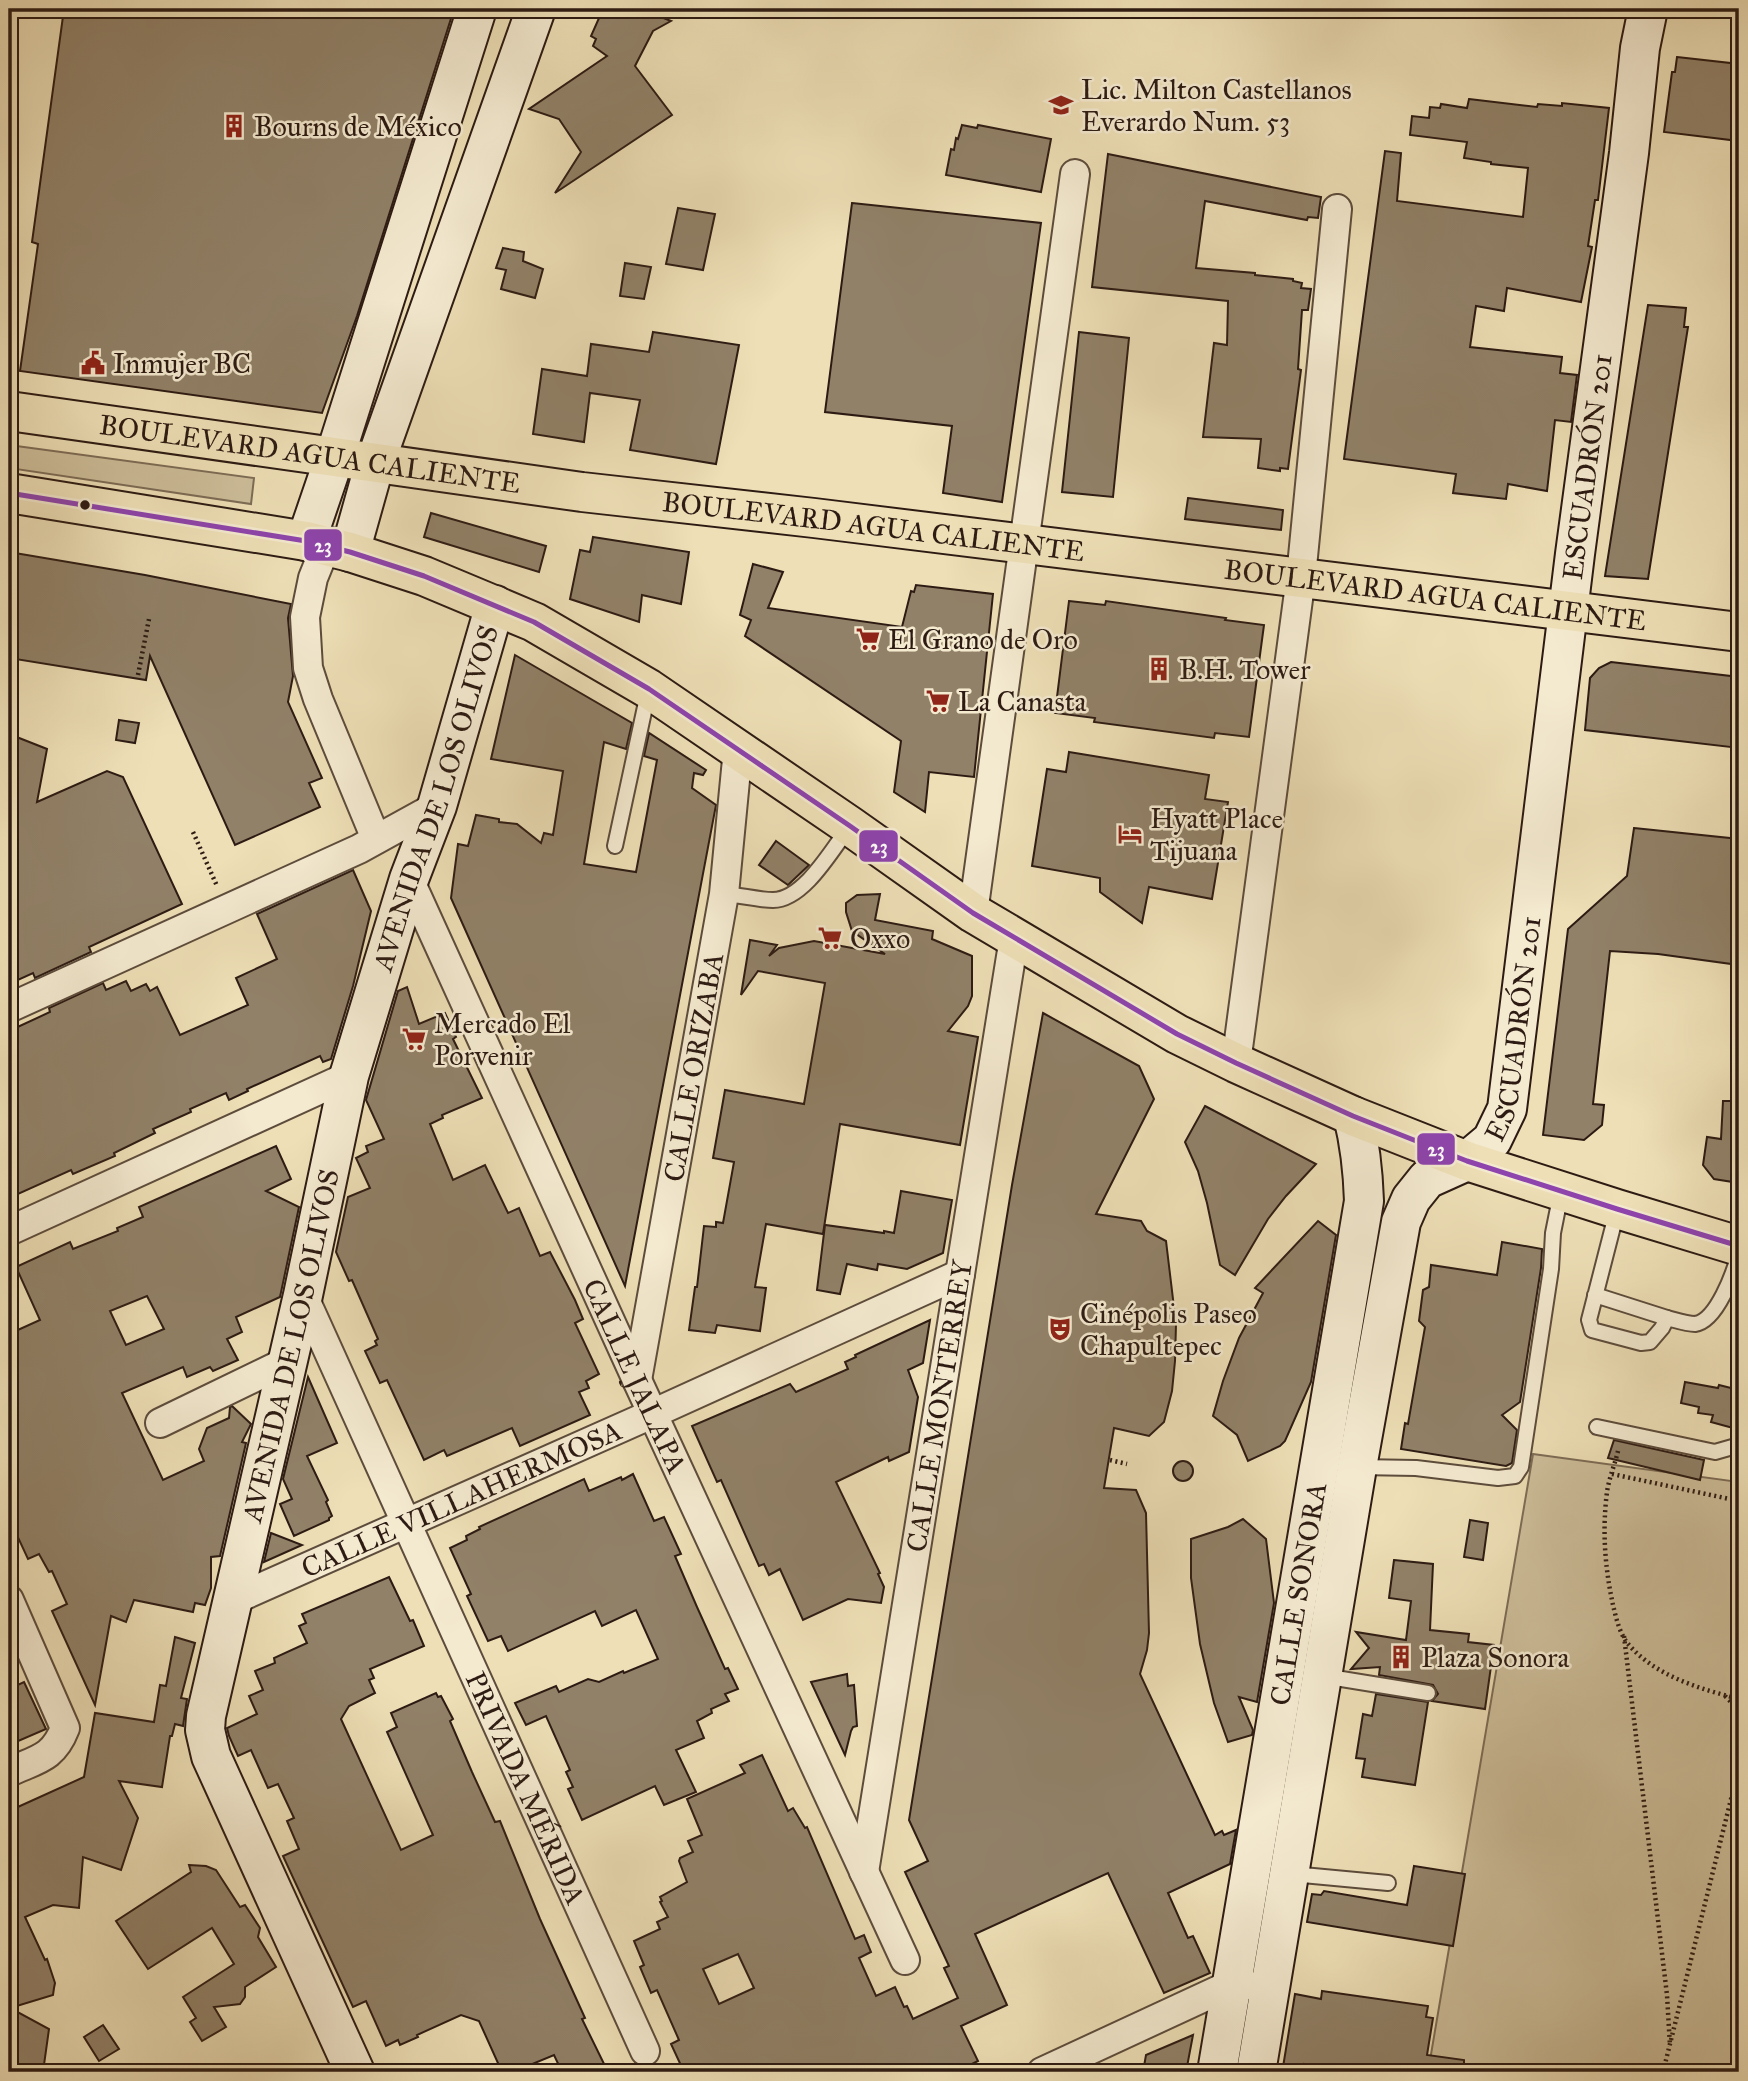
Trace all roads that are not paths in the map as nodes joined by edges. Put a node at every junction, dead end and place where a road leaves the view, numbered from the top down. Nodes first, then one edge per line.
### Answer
1 (477, 9) edge
2 (536, 9) edge
3 (1647, 9) edge
4 (1075, 174) dead end
5 (1337, 209) dead end
6 (9, 411) edge
7 (335, 456) junction
8 (375, 463) junction
9 (9, 493) edge
10 (1023, 544) junction
11 (327, 546) junction
12 (1301, 577) junction
13 (495, 606) junction
14 (1568, 612) junction
15 (1739, 632) edge
16 (649, 689) junction
17 (738, 749) junction
18 (437, 806) junction
19 (850, 826) junction
20 (376, 839) junction
21 (615, 846) dead end
22 (409, 879) junction
23 (724, 894) junction
24 (973, 913) junction
25 (1014, 938) junction
26 (9, 1007) edge
27 (1236, 1063) junction
28 (349, 1076) junction
29 (1353, 1116) junction
30 (1467, 1161) junction
31 (1561, 1191) junction
32 (1617, 1209) junction
33 (9, 1231) edge
34 (1739, 1246) edge
35 (1739, 1254) edge
36 (960, 1274) junction
37 (303, 1295) junction
38 (1595, 1295) junction
39 (1667, 1318) junction
40 (288, 1361) junction
41 (636, 1380) junction
42 (652, 1414) junction
43 (160, 1423) dead end
44 (1597, 1427) dead end
45 (1739, 1442) edge
46 (1338, 1463) junction
47 (405, 1524) junction
48 (9, 1600) edge
49 (231, 1601) junction
50 (1323, 1676) junction
51 (1428, 1693) dead end
52 (9, 1772) edge
53 (864, 1872) junction
54 (1289, 1874) junction
55 (1388, 1884) dead end
56 (905, 1961) dead end
57 (1232, 1984) junction
58 (1270, 1988) junction
59 (645, 2051) dead end
60 (355, 2072) edge
61 (1042, 2072) edge
62 (1217, 2072) edge
63 (1256, 2072) edge

1 - 7 street
2 - 8 street
3 - 14 street, ESCUADRÓN 201
4 - 10 street
5 - 12 street
6 - 7 main road, BOULEVARD AGUA CALIENTE
7 - 8 main road, BOULEVARD AGUA CALIENTE
7 - 11 street
8 - 10 main road, BOULEVARD AGUA CALIENTE
8 - 11 street
9 - 11 main road
10 - 12 main road, BOULEVARD AGUA CALIENTE
10 - 24 street
11 - 13 main road
11 - 20 street
12 - 14 main road, BOULEVARD AGUA CALIENTE
12 - 27 street
13 - 16 main road
13 - 18 street, AVENIDA DE LOS OLIVOS
14 - 15 main road, BOULEVARD AGUA CALIENTE
14 - 30 street, ESCUADRÓN 201
16 - 17 main road
16 - 21 lane
17 - 19 main road
17 - 23 street, CALLE ORIZABA
18 - 20 street
18 - 22 street, AVENIDA DE LOS OLIVOS
19 - 23 lane
19 - 24 main road
20 - 26 street
22 - 28 street, AVENIDA DE LOS OLIVOS
22 - 41 street, CALLE JALAPA
23 - 41 street, CALLE ORIZABA
24 - 25 main road
25 - 27 main road
25 - 36 street, CALLE MONTERREY
27 - 29 main road
28 - 33 street
28 - 37 street, AVENIDA DE LOS OLIVOS
29 - 30 main road
29 - 46 street, CALLE SONORA
30 - 31 main road
30 - 46 street, CALLE SONORA
31 - 32 main road
31 - 46 lane
32 - 34 main road
32 - 38 lane
35 - 39 lane
36 - 42 street, CALLE VILLAHERMOSA
36 - 53 street, CALLE MONTERREY
37 - 40 street, AVENIDA DE LOS OLIVOS
37 - 47 street, PRIVADA MÉRIDA
38 - 39 lane
38 - 39 lane
40 - 43 street
40 - 49 street, AVENIDA DE LOS OLIVOS
41 - 42 street, CALLE JALAPA
42 - 47 street, CALLE VILLAHERMOSA
42 - 53 street, CALLE JALAPA
44 - 45 lane
46 - 50 street, CALLE SONORA
46 - 57 street, CALLE SONORA
47 - 49 street, CALLE VILLAHERMOSA
47 - 59 street, PRIVADA MÉRIDA
48 - 52 street
49 - 60 street, AVENIDA DE LOS OLIVOS
50 - 51 lane
50 - 54 street, CALLE SONORA
53 - 56 street, CALLE JALAPA
54 - 55 lane
54 - 58 street, CALLE SONORA
57 - 58 street
57 - 61 street
57 - 62 street, CALLE SONORA
58 - 63 street, CALLE SONORA

